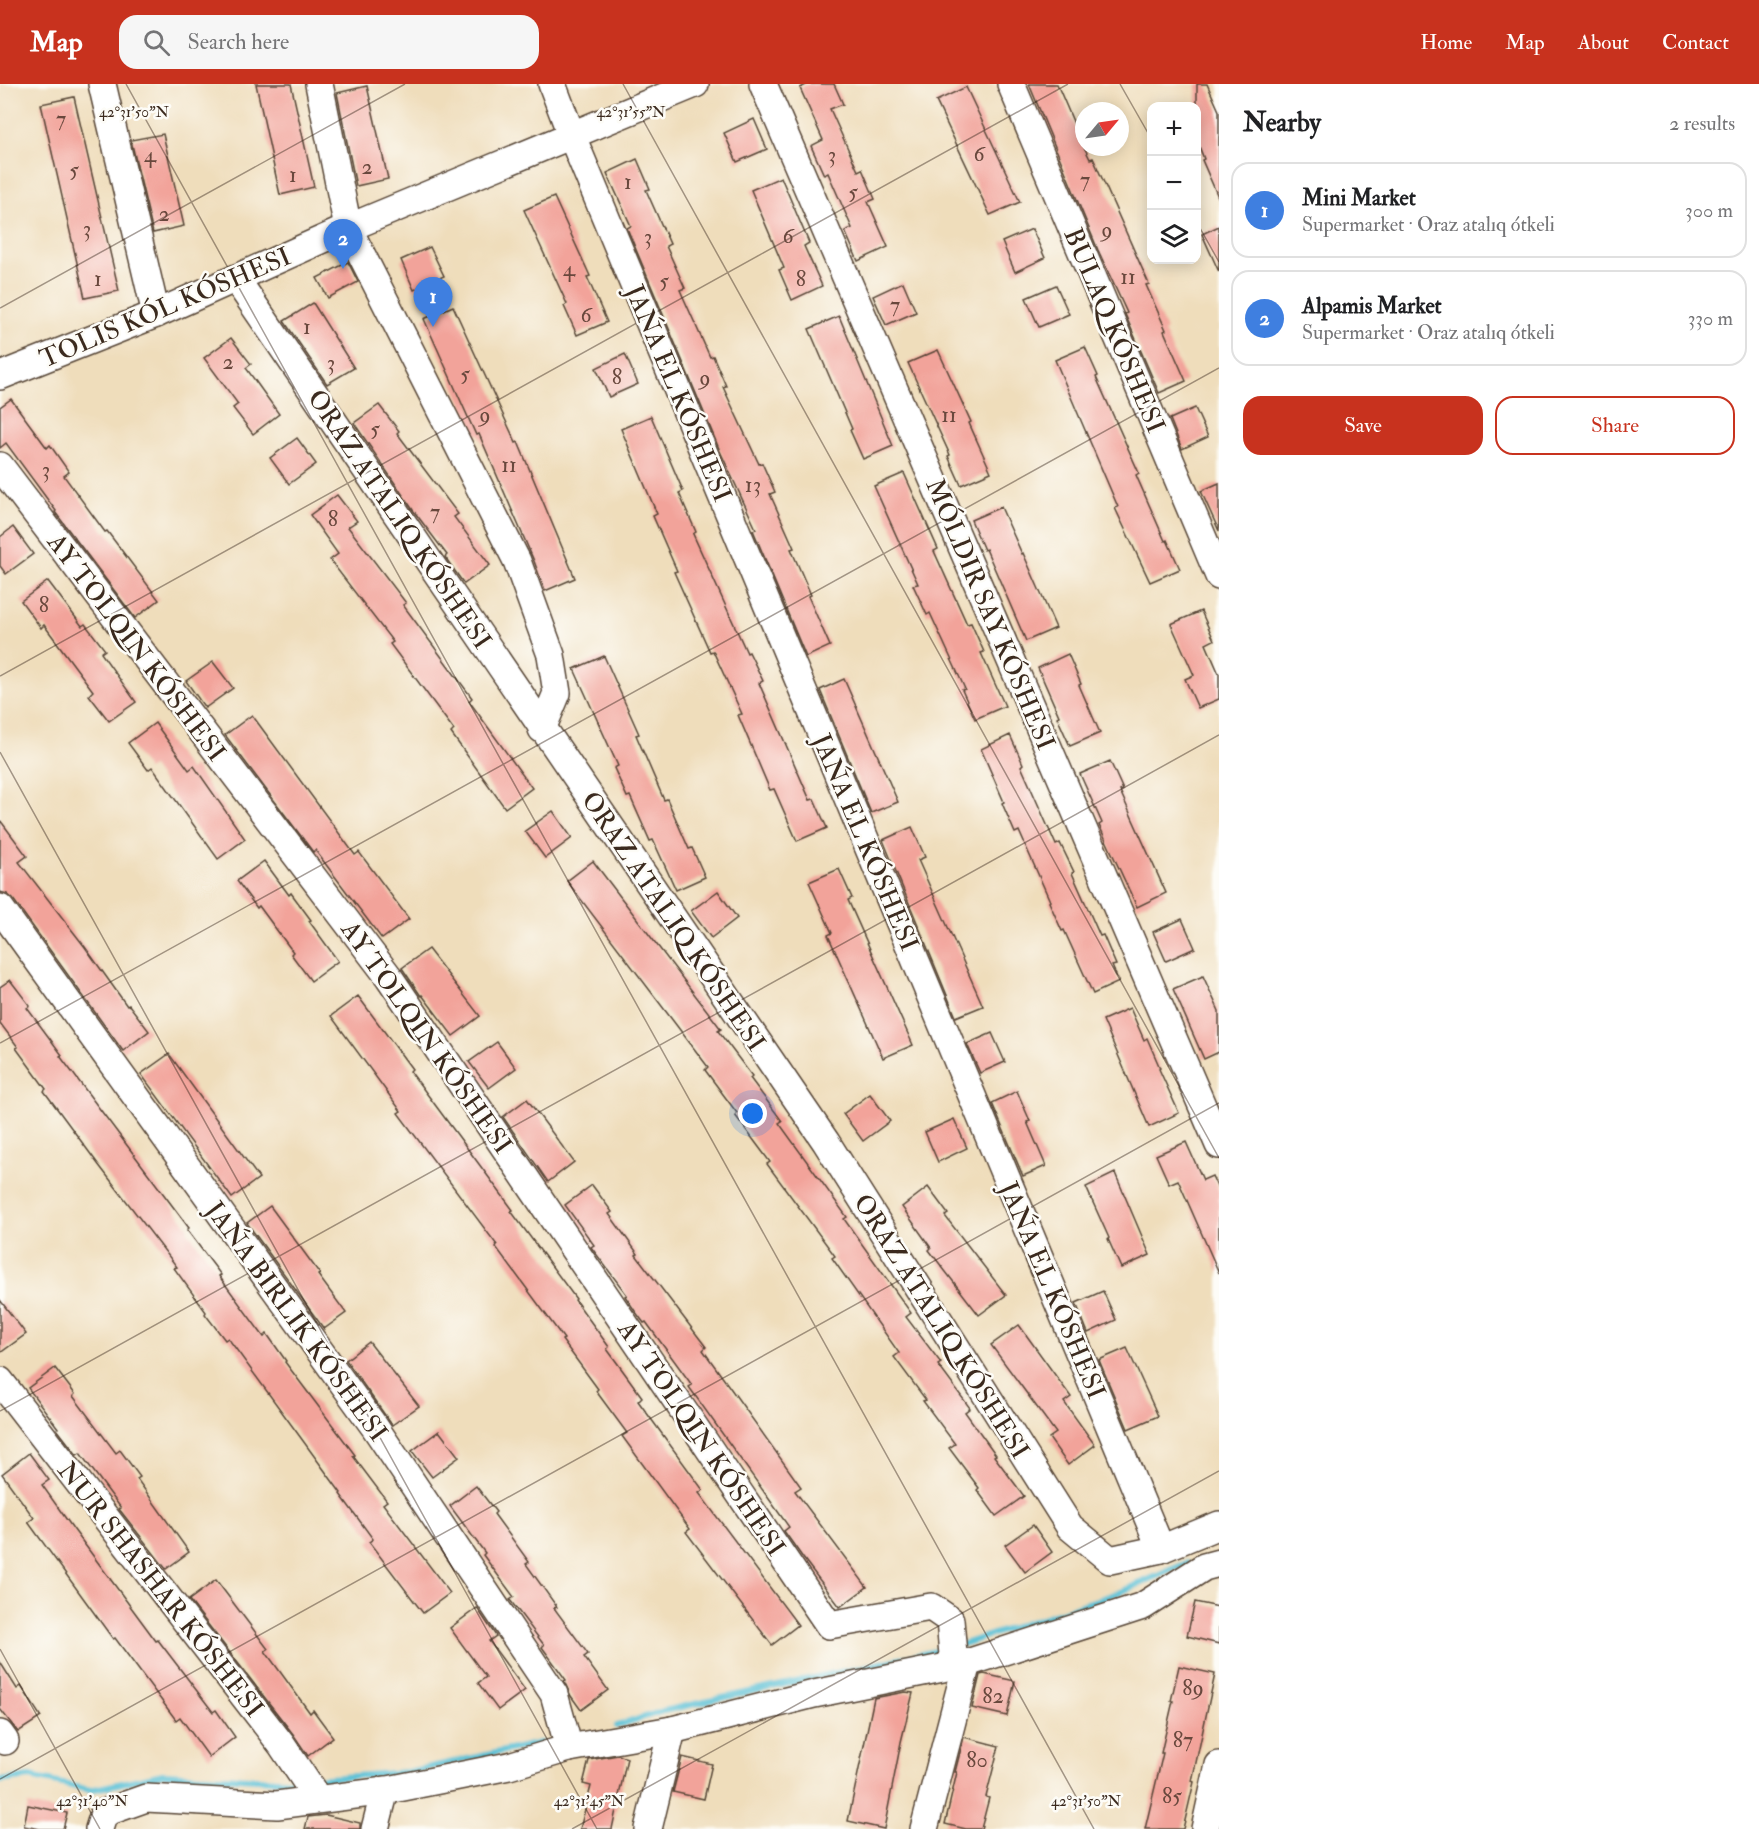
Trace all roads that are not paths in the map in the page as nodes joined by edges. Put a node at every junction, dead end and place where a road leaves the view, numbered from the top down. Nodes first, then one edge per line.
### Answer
1 (102, 84) edge
2 (318, 84) edge
3 (552, 84) edge
4 (695, 84) edge
5 (763, 84) edge
6 (1011, 84) edge
7 (571, 134) junction
8 (348, 228) junction
9 (236, 279) junction
10 (156, 314) junction
11 (0, 376) edge
12 (0, 466) edge
13 (1219, 576) edge
14 (542, 729) junction
15 (0, 908) edge
16 (1219, 1145) edge
17 (0, 1381) edge
18 (1219, 1525) edge
19 (1161, 1549) junction
20 (1219, 1563) edge
21 (960, 1665) junction
22 (672, 1730) junction
23 (569, 1748) junction
24 (1219, 1765) edge
25 (385, 1790) junction
26 (318, 1799) junction
27 (101, 1821) edge
28 (375, 1829) edge
29 (648, 1829) edge
30 (924, 1829) edge
31 (1205, 1829) edge

1 - 10 street
2 - 8 street
3 - 7 street, JAŃA EL KÓSHESI
4 - 7 street
5 - 16 street, MÓLDIR SAY KÓSHESI
6 - 13 street, BULAQ KÓSHESI
7 - 8 street
7 - 19 street, JAŃA EL KÓSHESI
8 - 9 street
8 - 14 street
9 - 10 street
9 - 14 street
10 - 11 street
12 - 21 street
14 - 19 street
15 - 23 street, JAŃA BIRLIK KÓSHESI
17 - 26 street, NUR SHASHAR KÓSHESI
18 - 19 street
20 - 21 street
21 - 22 street
21 - 30 street
22 - 23 street
22 - 29 street
23 - 25 street
24 - 31 street
25 - 26 street
25 - 28 street
26 - 27 street

